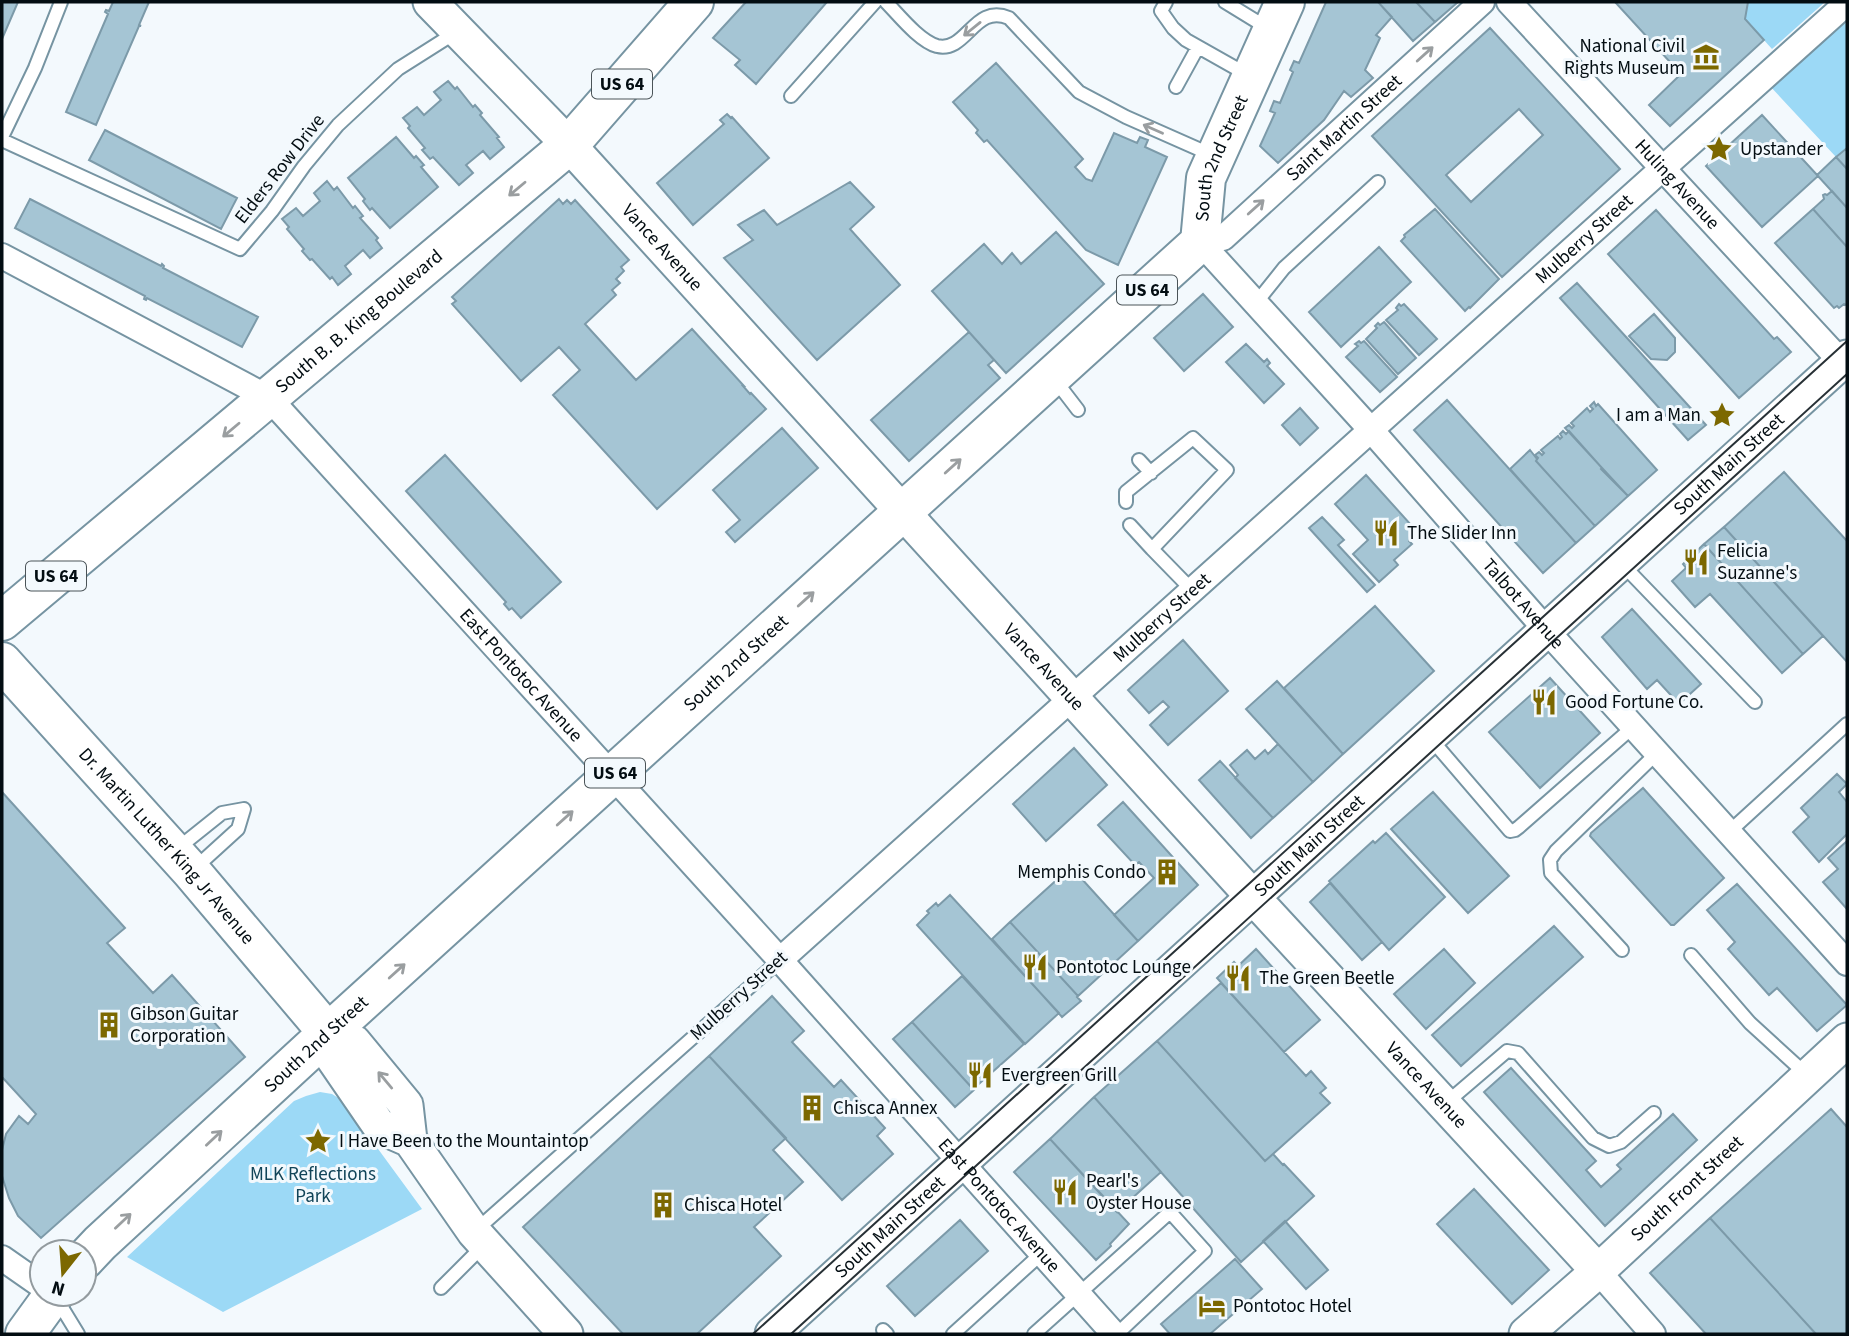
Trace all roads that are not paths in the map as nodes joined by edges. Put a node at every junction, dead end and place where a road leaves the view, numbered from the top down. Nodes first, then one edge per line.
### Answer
1 (61, 2) edge
2 (430, 2) edge
3 (694, 2) edge
4 (875, 2) edge
5 (886, 2) edge
6 (1166, 2) edge
7 (1224, 2) edge
8 (1482, 2) edge
9 (1509, 2) edge
10 (1847, 3) edge
11 (1279, 16) edge
12 (458, 30) junction
13 (1198, 47) junction
14 (1252, 77) junction
15 (1176, 87) dead end
16 (791, 96) dead end
17 (2, 139) edge
18 (569, 145) junction
19 (1215, 156) junction
20 (1662, 169) junction
21 (1378, 182) dead end
22 (1200, 242) junction
23 (2, 256) edge
24 (1256, 303) junction
25 (1846, 363) edge
26 (1052, 376) junction
27 (269, 398) junction
28 (1078, 411) dead end
29 (1372, 430) junction
30 (1139, 460) dead end
31 (1151, 473) junction
32 (1126, 502) dead end
33 (902, 512) junction
34 (1130, 525) dead end
35 (1152, 549) junction
36 (1621, 563) junction
37 (1192, 590) junction
38 (2, 621) edge
39 (1547, 630) junction
40 (2, 662) edge
41 (1072, 697) junction
42 (1755, 702) dead end
43 (1847, 724) edge
44 (1633, 727) junction
45 (1429, 737) junction
46 (1657, 753) junction
47 (612, 776) junction
48 (1729, 832) junction
49 (182, 862) junction
50 (1253, 897) junction
51 (1622, 950) dead end
52 (1691, 955) dead end
53 (780, 960) junction
54 (1847, 963) edge
55 (328, 1033) junction
56 (1847, 1040) edge
57 (1808, 1076) junction
58 (1444, 1104) junction
59 (1654, 1113) dead end
60 (961, 1163) junction
61 (479, 1238) junction
62 (98, 1246) edge
63 (1041, 1254) junction
64 (2, 1258) edge
65 (1598, 1271) junction
66 (28, 1276) edge
67 (441, 1288) dead end
68 (1079, 1295) junction
69 (44, 1308) edge
70 (62, 1308) edge
71 (25, 1334) edge
72 (78, 1334) edge
73 (566, 1334) edge
74 (772, 1334) edge
75 (953, 1334) edge
76 (1034, 1334) edge
77 (1116, 1334) edge
78 (1526, 1334) edge
79 (1654, 1334) edge

1 - 17 lane
2 - 12 street, Vance Avenue
3 - 18 main road, South B. B. King Boulevard / US 64
4 - 16 lane
19 -> 5 lane
6 - 13 lane
7 - 11 lane
22 -> 8 street, Saint Martin Street
9 - 20 street, Huling Avenue
10 - 20 street, Mulberry Street
11 - 14 main road, South 2nd Street
12 - 17 lane, Elders Row Drive
12 - 18 street, Vance Avenue
13 - 14 lane
13 - 15 lane
14 - 19 main road, South 2nd Street
18 -> 27 main road, South B. B. King Boulevard / US 64
18 - 33 street, Vance Avenue
19 - 22 main road, South 2nd Street
20 - 25 street, Huling Avenue
20 - 29 street, Mulberry Street
21 - 24 lane
22 - 24 street, Talbot Avenue
22 - 26 main road, South 2nd Street / US 64
23 - 27 street, East Pontotoc Avenue
24 - 29 street, Talbot Avenue
25 - 36 street, South Main Street
26 - 28 lane
33 -> 26 main road, South 2nd Street / US 64
27 -> 38 main road, South B. B. King Boulevard / US 64
27 - 47 street, East Pontotoc Avenue
29 - 37 street, Mulberry Street
29 - 39 street, Talbot Avenue
30 - 31 lane
31 - 32 lane
31 - 35 lane
33 - 41 street, Vance Avenue
47 -> 33 main road, South 2nd Street / US 64
34 - 35 lane
35 - 37 lane
36 - 39 street, South Main Street
36 - 42 lane
37 - 41 street, Mulberry Street
39 - 44 street, Talbot Avenue
39 - 45 street, South Main Street
40 - 49 main road, Dr. Martin Luther King Jr Avenue
41 - 50 street, Vance Avenue
41 - 53 street, Mulberry Street
43 - 48 lane
44 - 45 lane
44 - 46 street, Talbot Avenue
45 - 50 street, South Main Street
46 - 48 street, Talbot Avenue
46 - 51 lane
47 - 53 street, East Pontotoc Avenue
55 -> 47 main road, South 2nd Street / US 64
48 - 54 street, Talbot Avenue
49 - 49 lane
49 - 55 main road, Dr. Martin Luther King Jr Avenue
50 - 58 street, Vance Avenue
50 - 60 street, South Main Street
52 - 57 lane
53 - 60 street, East Pontotoc Avenue
53 - 61 lane, Mulberry Street
55 - 61 street, Dr. Martin Luther King Jr Avenue
62 -> 55 main road, South 2nd Street / US 64
56 - 57 street, South Front Street
57 - 65 street, South Front Street
58 - 59 lane
58 - 65 street, Vance Avenue
60 - 63 street, East Pontotoc Avenue
60 - 74 street, South Main Street
61 - 67 lane, Mulberry Street
61 - 73 street, Dr. Martin Luther King Jr Avenue
63 - 68 street, East Pontotoc Avenue
63 - 75 lane
64 - 66 street
65 - 78 street, South Front Street
65 - 79 street, Vance Avenue
68 - 76 lane
68 - 77 street, East Pontotoc Avenue
68 - 77 lane
69 - 71 main road
70 - 72 lane

